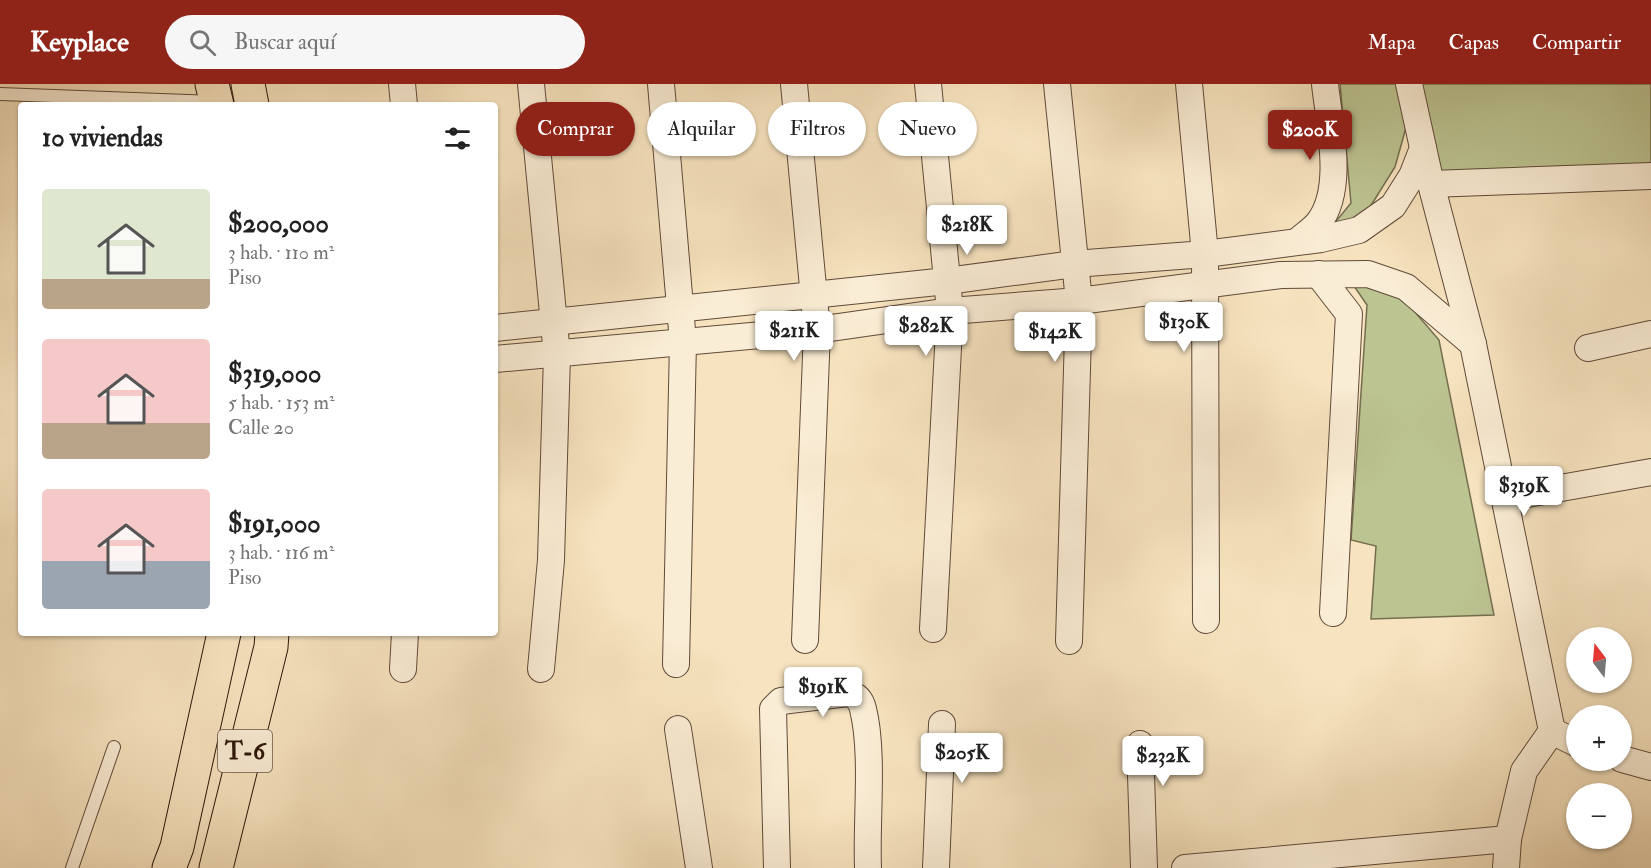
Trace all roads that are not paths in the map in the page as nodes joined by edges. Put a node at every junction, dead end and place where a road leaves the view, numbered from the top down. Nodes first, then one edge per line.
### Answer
1 (248, 84) edge
2 (402, 84) edge
3 (531, 84) edge
4 (661, 84) edge
5 (794, 84) edge
6 (928, 84) edge
7 (1057, 84) edge
8 (1189, 84) edge
9 (1325, 84) edge
10 (1409, 84) edge
11 (0, 94) edge
12 (215, 97) edge
13 (251, 102) edge
14 (404, 102) edge
15 (1423, 148) junction
16 (1651, 176) edge
17 (1431, 184) junction
18 (1298, 242) junction
19 (1205, 254) junction
20 (1074, 264) junction
21 (1318, 274) junction
22 (947, 280) junction
23 (1205, 284) junction
24 (814, 294) junction
25 (1079, 301) junction
26 (681, 307) junction
27 (950, 311) junction
28 (554, 321) junction
29 (498, 328) edge
30 (817, 330) junction
31 (1651, 334) edge
32 (683, 342) junction
33 (1473, 344) junction
34 (1588, 348) dead end
35 (556, 355) junction
36 (498, 359) edge
37 (1651, 472) edge
38 (1504, 498) junction
39 (1333, 613) dead end
40 (1206, 620) dead end
41 (933, 629) dead end
42 (223, 636) edge
43 (272, 636) edge
44 (405, 636) edge
45 (805, 640) dead end
46 (1069, 641) dead end
47 (676, 664) dead end
48 (403, 669) dead end
49 (541, 669) dead end
50 (942, 724) dead end
51 (678, 729) dead end
52 (1552, 731) junction
53 (1566, 738) edge
54 (1140, 744) dead end
55 (114, 747) dead end
56 (1632, 762) edge
57 (1651, 767) edge
58 (1508, 839) junction
59 (72, 868) edge
60 (169, 868) edge
61 (216, 868) edge
62 (699, 868) edge
63 (777, 868) edge
64 (868, 868) edge
65 (936, 868) edge
66 (1144, 868) edge
67 (1185, 868) edge
68 (1506, 868) edge

1 - 13 highway
2 - 14 street
3 - 28 street
4 - 26 street
5 - 24 street
6 - 22 street
7 - 20 street
8 - 19 street
9 - 18 street
10 - 15 street
11 - 12 lane
15 - 17 street
15 - 18 street
16 - 17 street
17 - 33 street
18 - 19 street
19 - 20 street
19 - 23 street
20 - 22 street
20 - 25 street
21 - 23 street
21 - 33 street
21 - 39 street
22 - 24 street
22 - 27 street
23 - 25 street
23 - 40 street
24 - 26 street
24 - 30 street
25 - 27 street
25 - 46 street
26 - 28 street
26 - 32 street
27 - 30 street
27 - 41 street
28 - 29 street
28 - 35 street
30 - 32 street
30 - 45 street
31 - 34 street
32 - 35 street
32 - 47 street
33 - 38 street
35 - 36 street
35 - 49 street
37 - 38 street
38 - 52 street
42 - 60 highway, T-6
43 - 61 highway, T-6
44 - 48 street
50 - 65 street
51 - 62 street
52 - 53 street
52 - 58 street
54 - 66 street
55 - 59 lane
56 - 57 street
58 - 67 street
58 - 68 street
63 - 64 street

